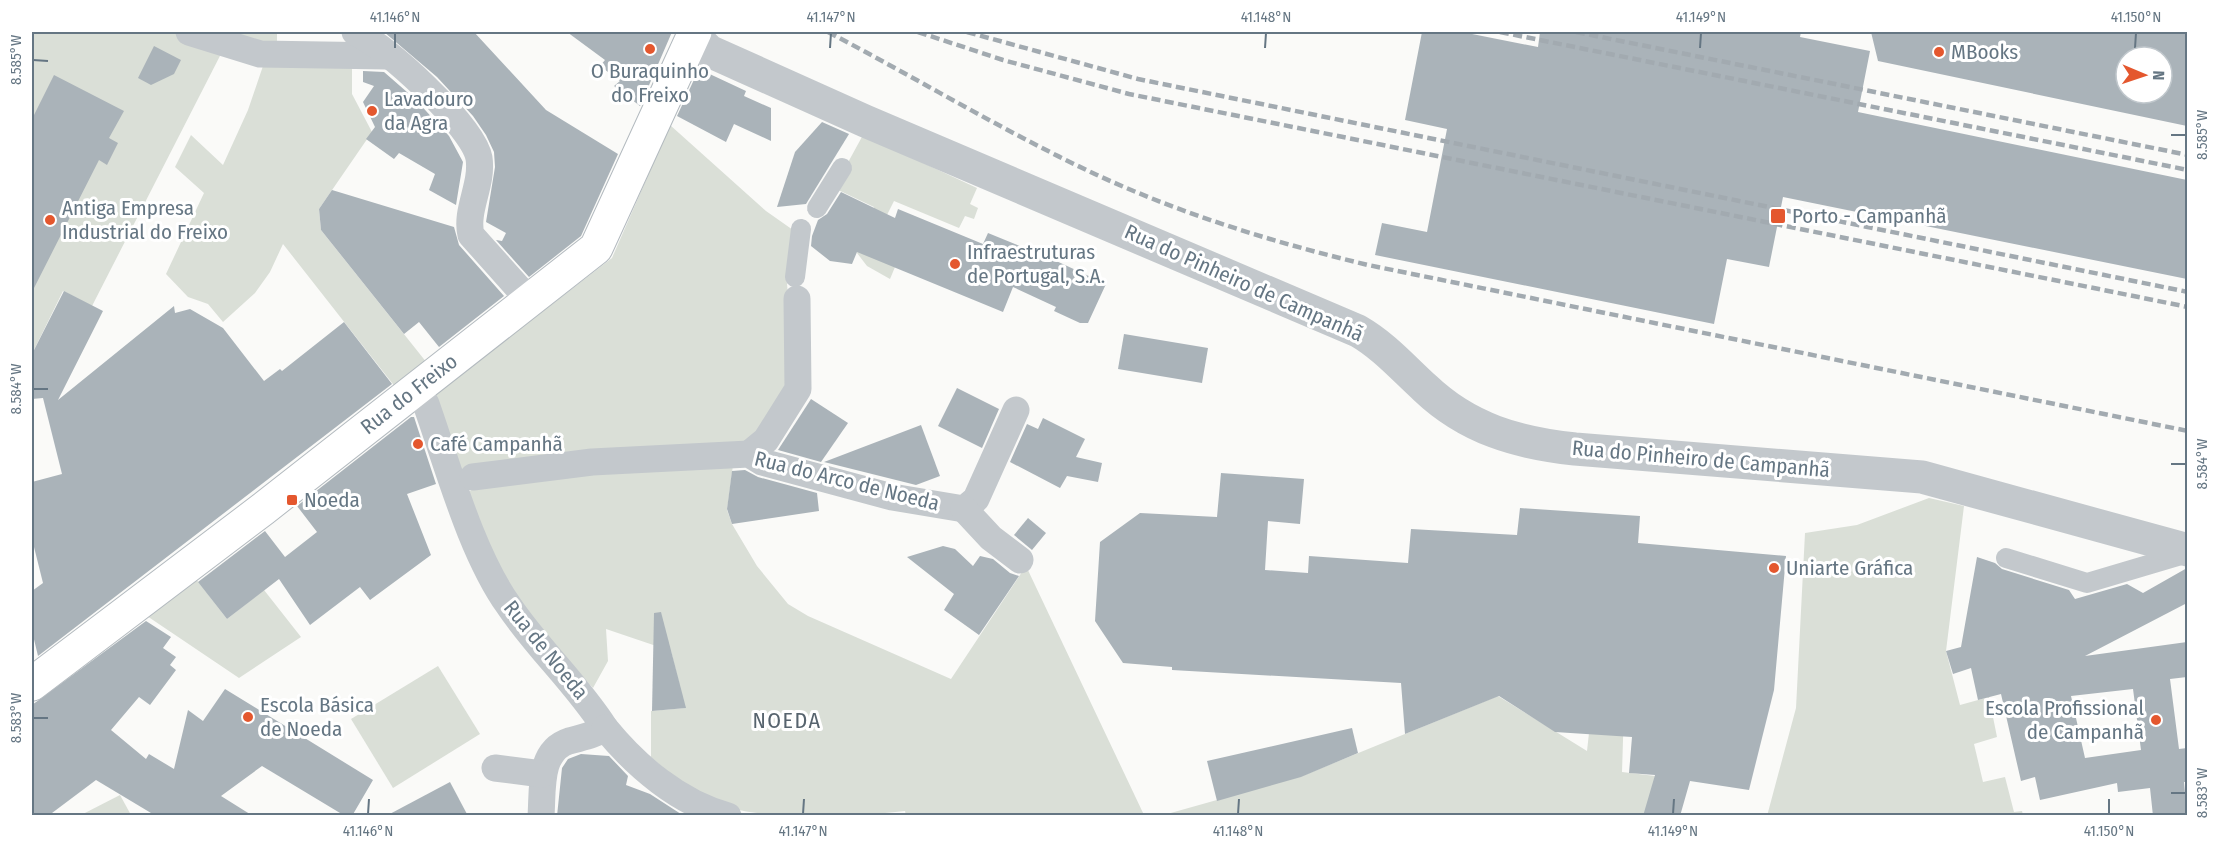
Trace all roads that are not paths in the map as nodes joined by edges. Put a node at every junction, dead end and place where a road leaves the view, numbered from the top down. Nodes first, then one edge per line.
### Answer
1 (189, 32) edge
2 (355, 32) edge
3 (694, 33) edge
4 (387, 56) junction
5 (842, 168) dead end
6 (818, 208) dead end
7 (801, 229) dead end
8 (796, 288) joint
9 (530, 301) junction
10 (415, 388) junction
11 (1016, 410) dead end
12 (749, 454) junction
13 (463, 479) junction
14 (964, 509) junction
15 (2187, 552) edge
16 (2006, 558) dead end
17 (1020, 560) dead end
18 (32, 684) edge
19 (605, 728) junction
20 (495, 768) dead end
21 (542, 774) junction
22 (541, 816) edge
23 (728, 816) edge

1 - 4 street
2 - 4 street
3 - 9 main road, Rua do Freixo
3 - 15 street, Rua do Pinheiro de Campanhã
4 - 9 street
5 - 6 street
7 - 8 street
8 - 12 street
9 - 10 main road, Rua do Freixo
10 - 13 street, Rua de Noeda
10 - 18 main road, Rua do Freixo
11 - 14 street, Rua do Arco de Noeda
12 - 13 street, Rua do Arco de Noeda
12 - 14 street, Rua do Arco de Noeda
13 - 19 street, Rua de Noeda
14 - 17 street
15 - 16 street, Rua do Pinheiro de Campanhã
19 - 21 street
19 - 23 street, Rua de Noeda
20 - 21 street
21 - 22 street

